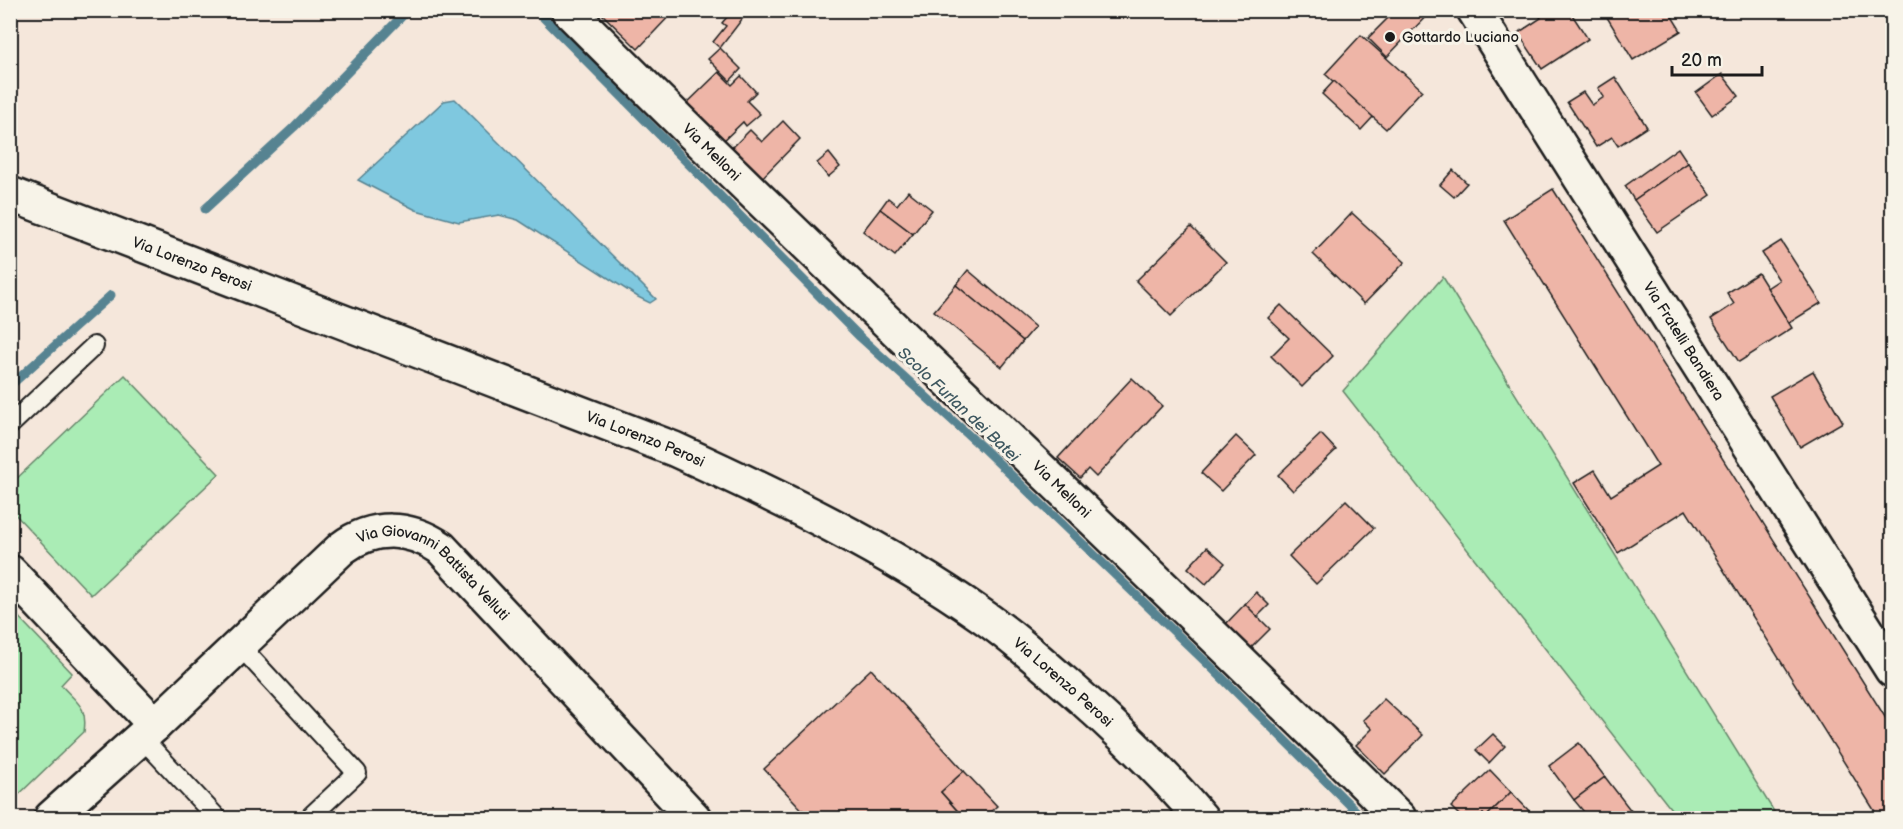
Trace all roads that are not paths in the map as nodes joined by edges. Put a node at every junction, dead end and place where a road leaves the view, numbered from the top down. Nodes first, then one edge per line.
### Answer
1 (568, 10) edge
2 (1474, 10) edge
3 (10, 194) edge
4 (94, 346) dead end
5 (10, 425) edge
6 (10, 572) edge
7 (239, 645) junction
8 (1893, 670) edge
9 (148, 731) junction
10 (51, 819) edge
11 (217, 819) edge
12 (309, 819) edge
13 (694, 819) edge
14 (1201, 819) edge
15 (1399, 819) edge

1 - 15 street, Via Melloni
2 - 8 street, Via Fratelli Bandiera
3 - 14 street, Via Lorenzo Perosi
4 - 5 lane
6 - 9 street
7 - 9 street, Via Giovanni Battista Velluti
7 - 12 lane
7 - 13 street, Via Giovanni Battista Velluti
9 - 10 street, Via Giovanni Battista Velluti
9 - 11 lane

